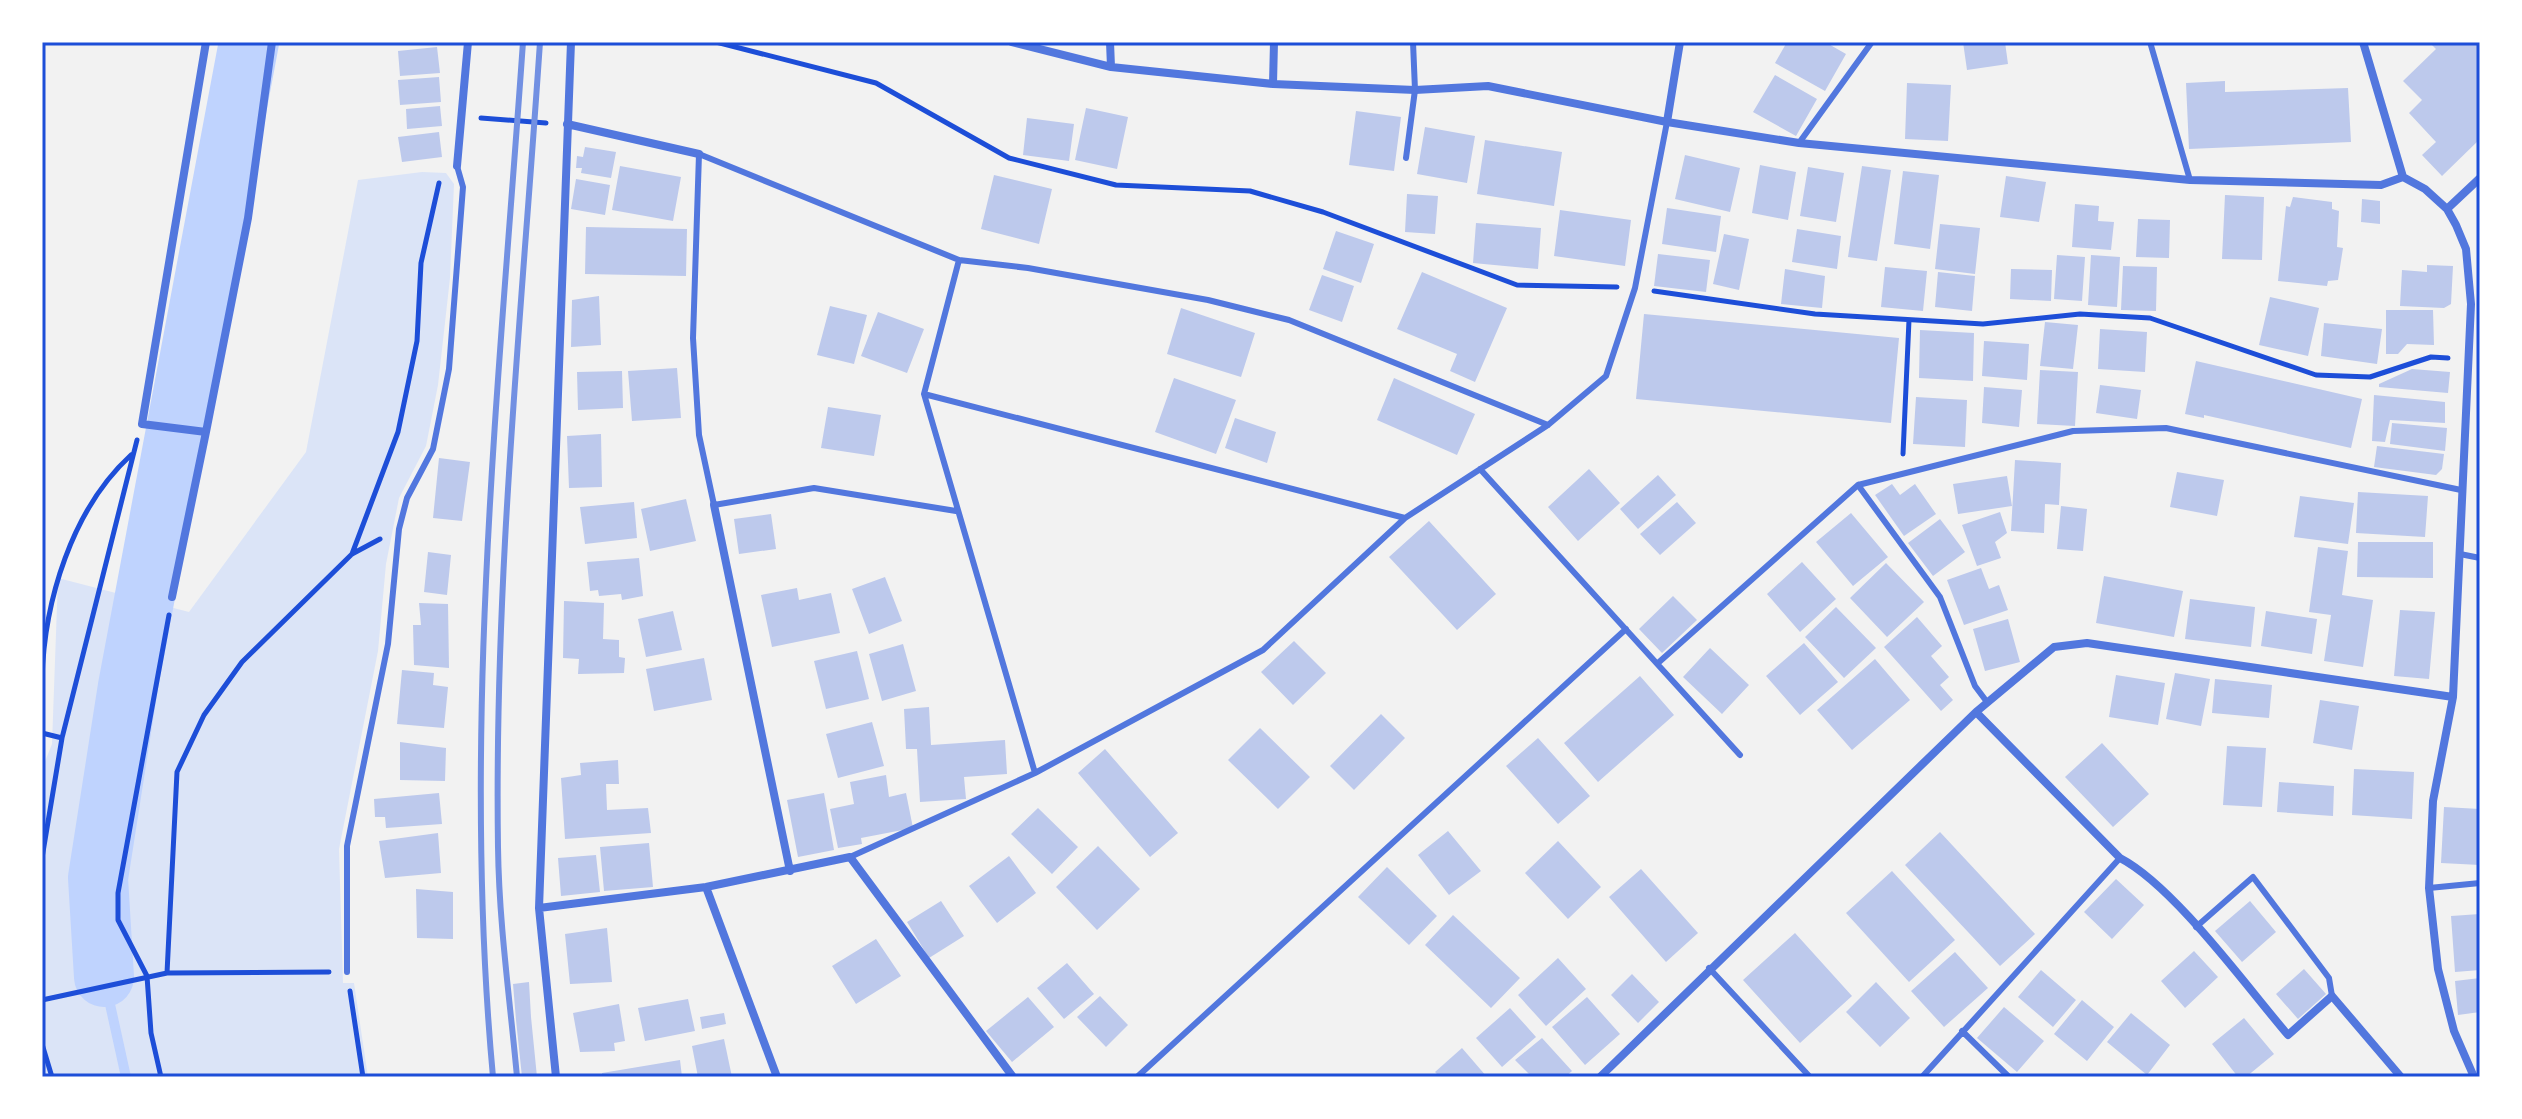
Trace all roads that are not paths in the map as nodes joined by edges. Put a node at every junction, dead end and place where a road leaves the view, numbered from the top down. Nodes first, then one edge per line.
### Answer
1 (206, 42) edge
2 (272, 42) edge
3 (468, 42) edge
4 (571, 42) edge
5 (1012, 42) edge
6 (1110, 42) edge
7 (1274, 42) edge
8 (1413, 42) edge
9 (1680, 42) edge
10 (1872, 42) edge
11 (2150, 42) edge
12 (2363, 42) edge
13 (1111, 67) junction
14 (1273, 84) junction
15 (1415, 90) junction
16 (1667, 122) junction
17 (567, 124) junction
18 (1799, 143) junction
19 (699, 154) junction
20 (1406, 158) dead end
21 (457, 166) joint
22 (2403, 177) junction
23 (2480, 178) edge
24 (2190, 180) junction
25 (2447, 209) junction
26 (959, 260) junction
27 (924, 394) junction
28 (2469, 398) junction
29 (2480, 399) edge
30 (1548, 425) junction
31 (206, 432) junction
32 (1480, 469) junction
33 (1858, 485) junction
34 (2461, 490) junction
35 (714, 505) junction
36 (956, 511) junction
37 (1405, 518) junction
38 (2460, 554) junction
39 (2480, 558) edge
40 (172, 597) road end
41 (1626, 629) junction
42 (1658, 663) junction
43 (2453, 697) junction
44 (1987, 702) junction
45 (1976, 712) junction
46 (1740, 755) dead end
47 (1035, 773) junction
48 (850, 857) junction
49 (2120, 858) junction
50 (790, 871) junction
51 (2480, 883) edge
52 (706, 887) junction
53 (2429, 888) junction
54 (539, 908) junction
55 (2196, 927) junction
56 (1709, 968) junction
57 (347, 972) road end
58 (2332, 996) junction
59 (1962, 1031) junction
60 (556, 1077) edge
61 (777, 1077) edge
62 (1013, 1077) edge
63 (1137, 1077) edge
64 (1600, 1077) edge
65 (1810, 1077) edge
66 (1922, 1077) edge
67 (2009, 1077) edge
68 (2401, 1077) edge
69 (2474, 1077) edge

1 - 31 street
2 - 31 street
3 - 21 street
4 - 17 street
5 - 13 street
6 - 13 street
7 - 14 street
8 - 15 lane
9 - 16 street
10 - 18 lane
11 - 24 lane
12 - 22 street
13 - 14 street
14 - 15 street
15 - 16 street
15 - 20 lane
16 - 18 street
16 - 30 lane
17 - 19 street
17 - 54 street
18 - 24 street
19 - 26 lane
19 - 35 lane
21 - 57 lane
22 - 24 street
22 - 25 street
23 - 25 street
25 - 28 street
26 - 27 lane
26 - 30 lane
27 - 36 lane
27 - 37 lane
28 - 29 street
28 - 34 street
30 - 32 lane
31 - 40 street
32 - 37 lane
32 - 41 lane
33 - 34 lane
33 - 42 lane
33 - 44 lane
34 - 38 street
35 - 36 lane
35 - 50 street
36 - 47 lane
37 - 47 lane
38 - 39 lane
38 - 43 street
41 - 42 lane
41 - 63 lane
42 - 46 lane
43 - 44 street
43 - 53 street
44 - 45 street
45 - 49 street
45 - 56 street
47 - 48 lane
48 - 50 street
48 - 62 street
49 - 55 street
49 - 59 lane
50 - 52 street
51 - 53 lane
52 - 54 street
52 - 61 street
53 - 69 street
54 - 60 street
55 - 58 street
55 - 58 lane
56 - 64 street
56 - 65 lane
58 - 68 street
59 - 66 lane
59 - 67 lane

